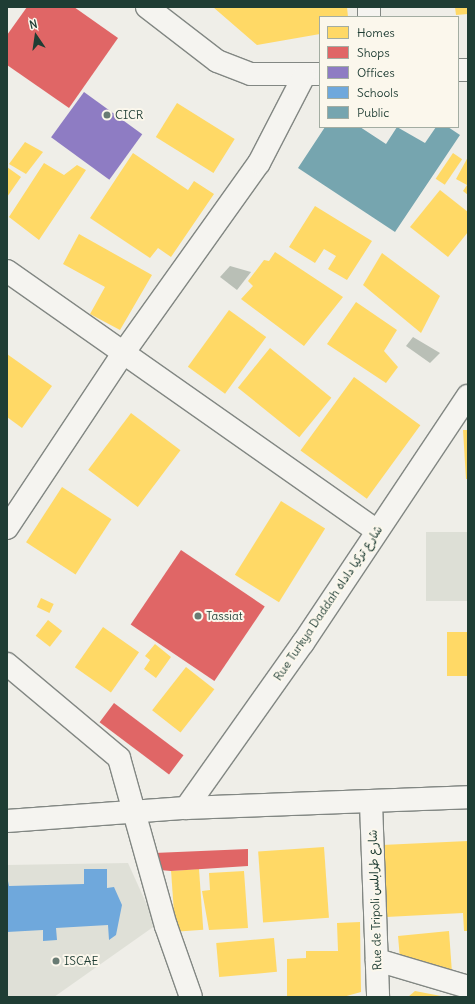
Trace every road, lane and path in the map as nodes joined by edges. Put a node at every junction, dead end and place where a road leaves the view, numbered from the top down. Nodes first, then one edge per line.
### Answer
1 (147, 7) edge
2 (312, 75) edge
3 (7, 271) edge
4 (124, 352) junction
5 (468, 396) edge
6 (7, 528) edge
7 (376, 530) junction
8 (7, 664) edge
9 (468, 797) edge
10 (371, 803) junction
11 (186, 808) junction
12 (136, 814) junction
13 (7, 820) edge
14 (377, 960) junction
15 (468, 987) edge
16 (191, 997) edge
17 (378, 997) edge

1 - 2 street
2 - 4 street
3 - 4 street
4 - 6 street
4 - 7 street
5 - 7 street, Rue Turkya Daddah شارع تركيا داداه
7 - 11 street, Rue Turkya Daddah شارع تركيا داداه
8 - 12 street
9 - 10 street
10 - 11 street
10 - 14 street, Rue de Tripoli شارع طرابلس
11 - 12 street
12 - 13 street
12 - 16 street
14 - 15 street
14 - 17 street, Rue de Tripoli شارع طرابلس

